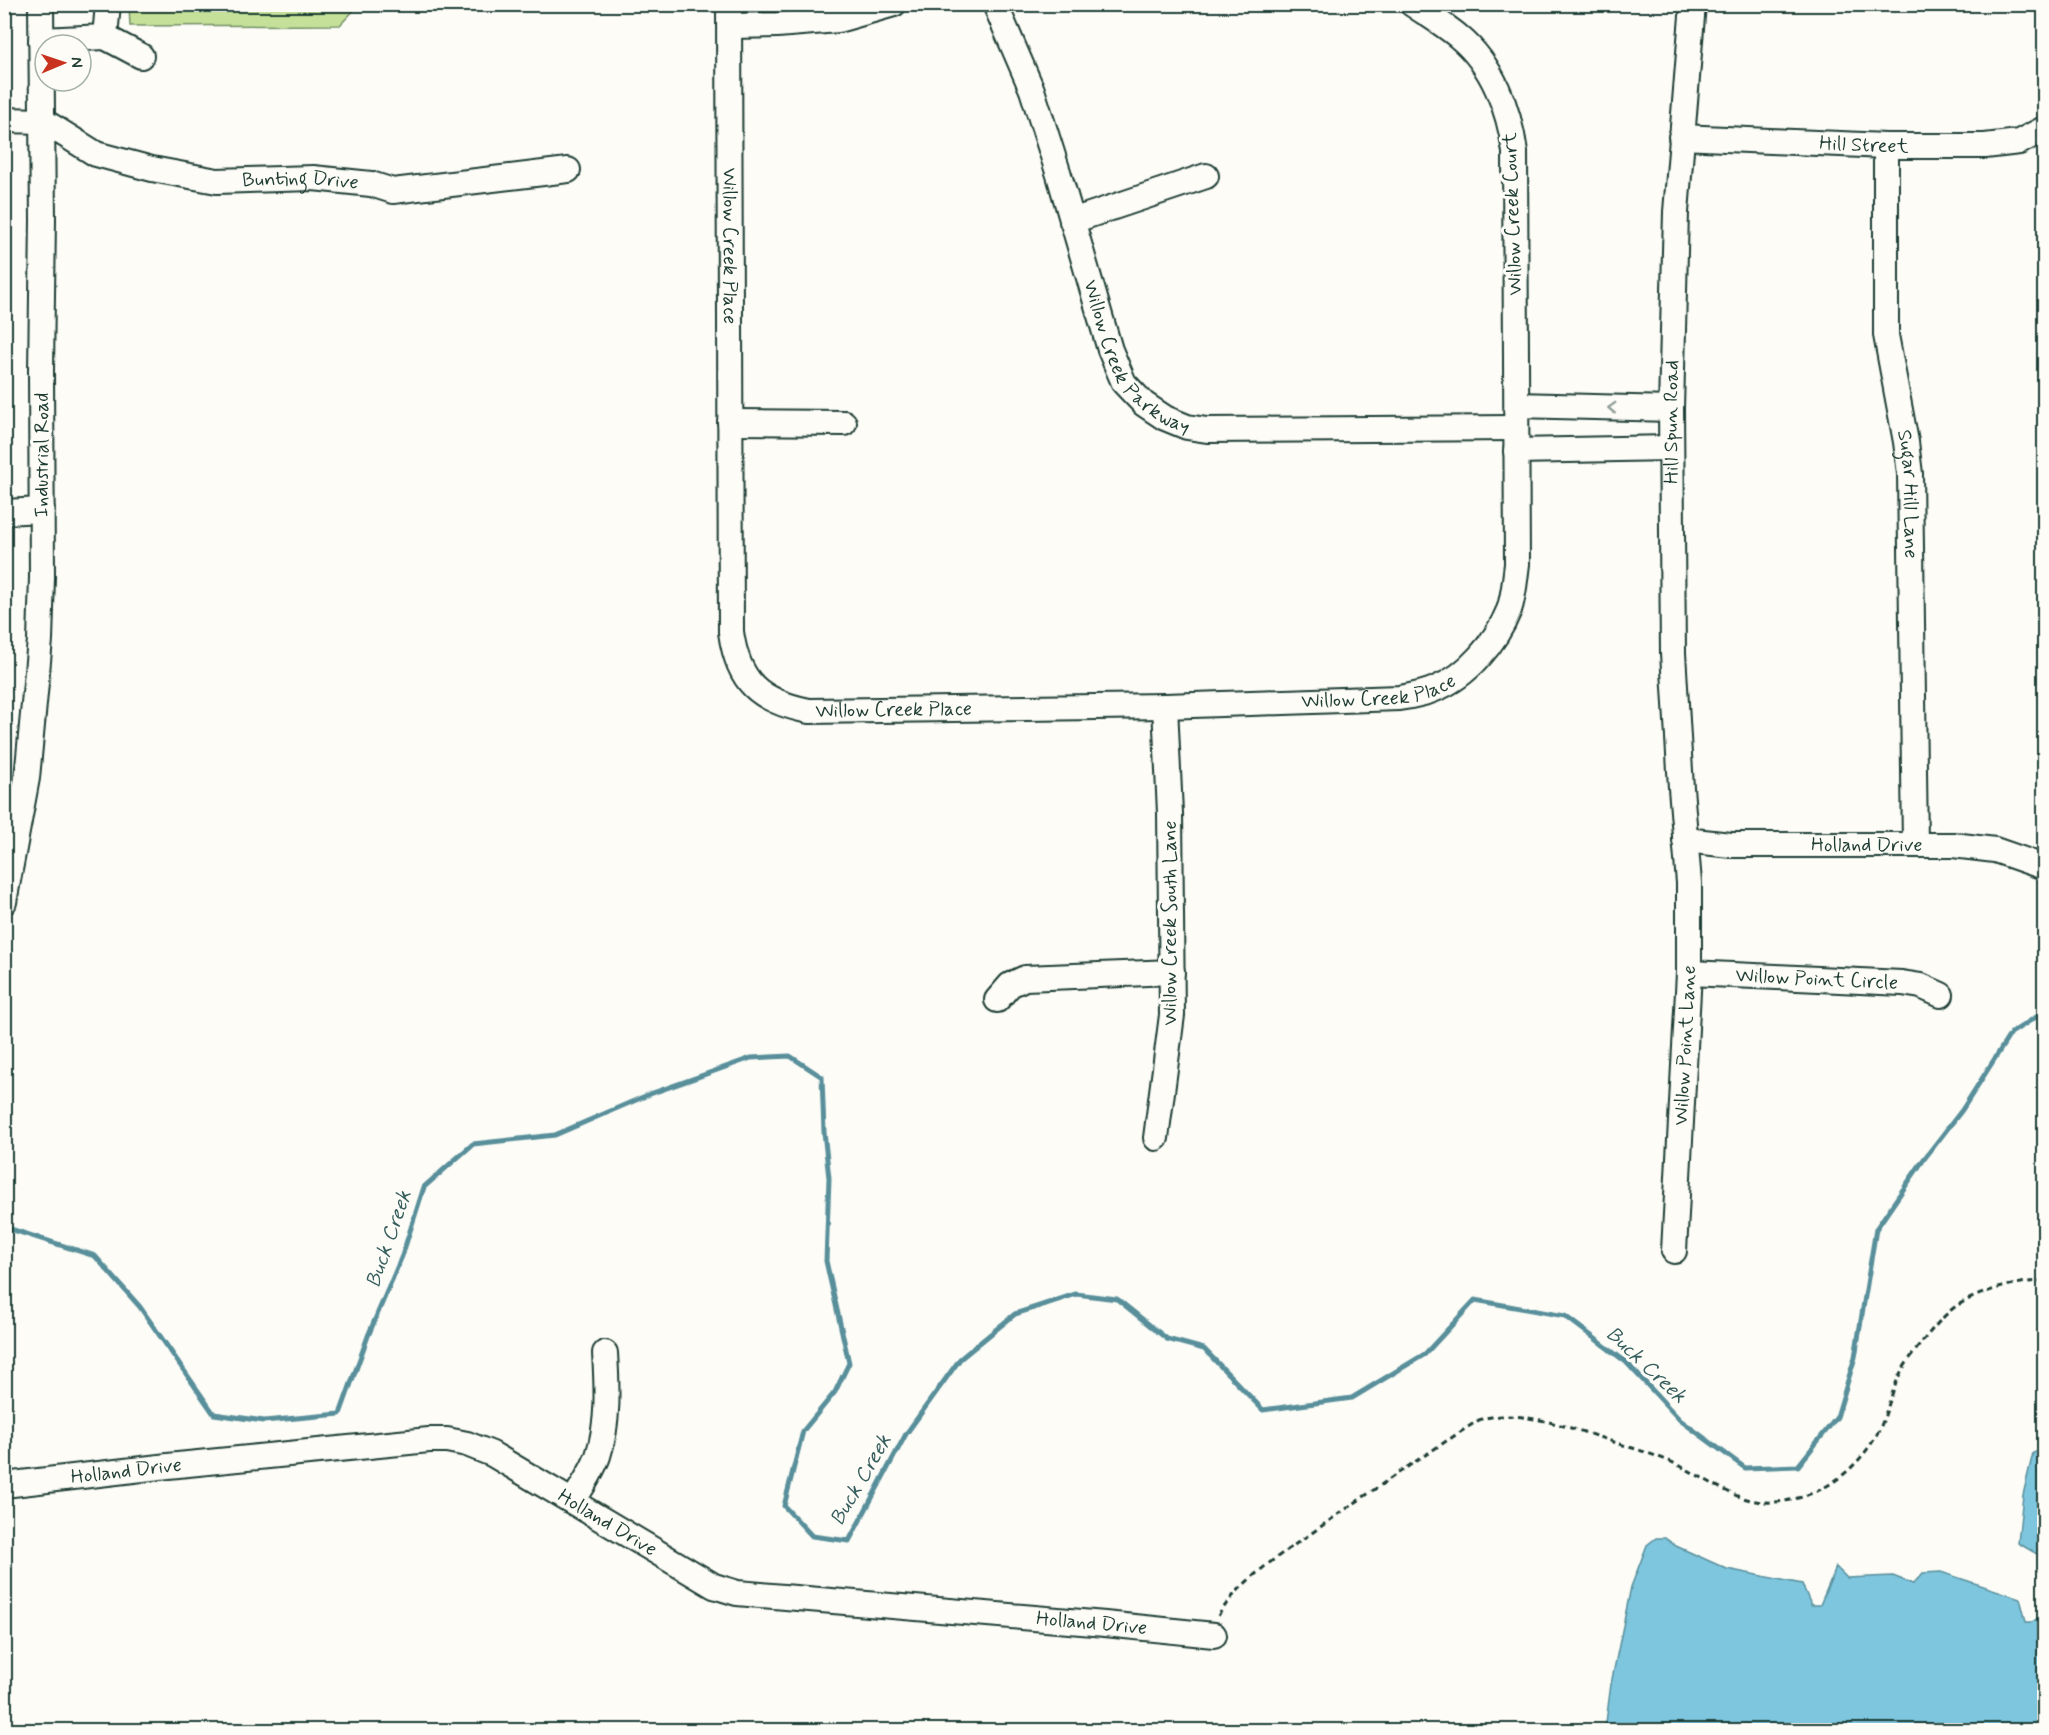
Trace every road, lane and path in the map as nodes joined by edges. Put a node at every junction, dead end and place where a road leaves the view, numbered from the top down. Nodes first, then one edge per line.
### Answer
1 (41, 4) edge
2 (108, 4) edge
3 (894, 4) edge
4 (995, 4) edge
5 (1412, 4) edge
6 (1693, 4) edge
7 (730, 15) edge
8 (41, 33) edge
9 (105, 37) junction
10 (93, 38) edge
11 (141, 56) dead end
12 (42, 93) edge
13 (4, 120) edge
14 (43, 121) junction
15 (2044, 129) edge
16 (1682, 137) junction
17 (1886, 146) junction
18 (568, 170) dead end
19 (1206, 177) dead end
20 (1072, 221) junction
21 (1671, 409) junction
22 (730, 422) junction
23 (844, 423) dead end
24 (1516, 428) junction
25 (1670, 448) junction
26 (42, 510) junction
27 (4, 512) edge
28 (1165, 706) junction
29 (1685, 840) junction
30 (1915, 844) junction
31 (2044, 867) edge
32 (4, 902) edge
33 (1172, 972) junction
34 (1689, 973) junction
35 (1941, 995) dead end
36 (997, 1000) dead end
37 (1155, 1138) dead end
38 (1674, 1251) dead end
39 (2044, 1281) edge
40 (605, 1353) dead end
41 (4, 1485) edge
42 (573, 1501) junction
43 (1214, 1635) joint

1 - 8 street, Industrial Road
2 - 9 street
3 - 7 street
4 - 20 street, Willow Creek Parkway
5 - 24 street, Willow Creek Court
6 - 16 street, Hill Spun Road
7 - 22 street, Willow Creek Place
9 - 10 street
9 - 11 street
12 - 14 street, Industrial Road
13 - 14 street
14 - 18 street, Bunting Drive
14 - 26 street, Industrial Road
15 - 17 street, Hill Street
16 - 17 street, Hill Street
16 - 21 street, Hill Spun Road
17 - 30 street, Sugar Hill Lane
19 - 20 street
20 - 24 street, Willow Creek Parkway
21 -> 24 street, Willow Creek Parkway
21 - 25 street, Hill Spun Road
22 - 23 street
22 - 28 street, Willow Creek Place
24 - 25 street, Willow Creek Parkway
24 - 28 street, Willow Creek Place
25 - 29 street, Hill Spun Road
26 - 27 street
26 - 32 street, Industrial Road
28 - 33 street, Willow Creek South Lane
29 - 30 street, Holland Drive
29 - 34 street, Willow Point Lane
30 - 31 street, Holland Drive
33 - 36 street
33 - 37 street, Willow Creek South Lane
34 - 35 street, Willow Point Circle
34 - 38 street, Willow Point Lane
39 - 43 path
40 - 42 street
41 - 42 street, Holland Drive
42 - 43 street, Holland Drive

